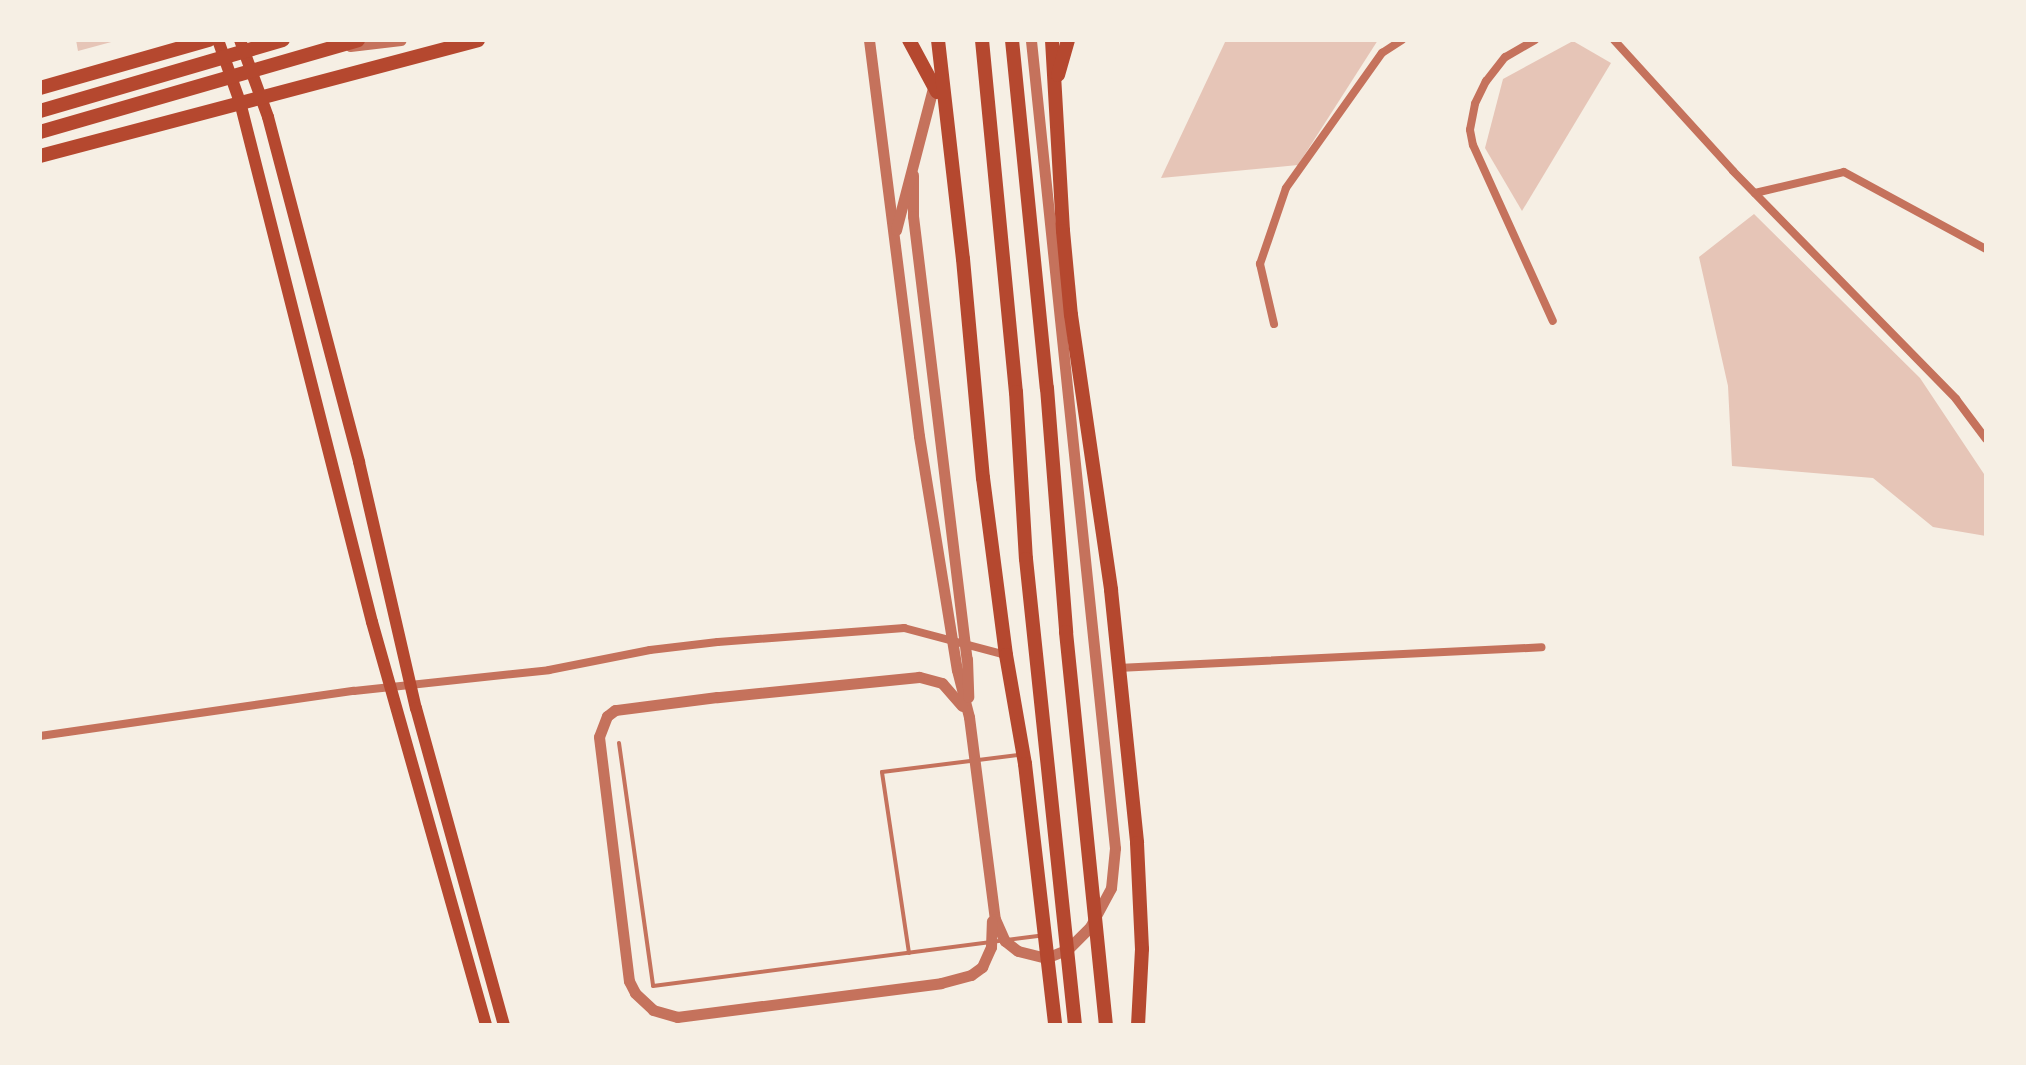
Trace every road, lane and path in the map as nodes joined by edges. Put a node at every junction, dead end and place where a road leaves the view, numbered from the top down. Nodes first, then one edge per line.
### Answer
1 (209, 40) edge
2 (218, 40) edge
3 (240, 40) edge
4 (283, 40) edge
5 (358, 40) edge
6 (401, 40) edge
7 (478, 40) edge
8 (869, 40) edge
9 (909, 40) edge
10 (940, 40) edge
11 (982, 40) edge
12 (1012, 40) edge
13 (1031, 40) edge
14 (1052, 40) edge
15 (1068, 40) edge
16 (1402, 40) edge
17 (1535, 40) edge
18 (1614, 40) edge
19 (321, 49) junction
20 (40, 88) edge
21 (1053, 95) junction
22 (261, 96) junction
23 (240, 102) junction
24 (40, 111) edge
25 (945, 123) junction
26 (40, 132) edge
27 (40, 156) edge
28 (913, 175) junction
29 (1755, 193) junction
30 (894, 235) junction
31 (1986, 249) edge
32 (1553, 321) dead end
33 (1274, 324) dead end
34 (1986, 439) edge
35 (1541, 647) dead end
36 (1006, 655) junction
37 (1118, 668) junction
38 (411, 685) junction
39 (390, 687) junction
40 (969, 717) junction
41 (40, 736) edge
42 (619, 743) dead end
43 (1024, 755) junction
44 (992, 904) junction
45 (1046, 935) junction
46 (909, 953) junction
47 (486, 1025) edge
48 (504, 1025) edge
49 (1055, 1025) edge
50 (1075, 1025) edge
51 (1106, 1025) edge
52 (1138, 1025) edge

1 - 20 main road
2 - 23 main road
3 - 22 main road
4 - 24 main road
5 - 19 main road
6 - 19 street
7 - 22 main road
8 - 30 street
9 - 25 main road
10 - 25 main road
10 - 28 street
11 - 50 main road
12 - 51 main road
13 - 44 street
14 - 21 main road
15 - 21 main road
16 - 33 street
17 - 32 street
18 - 29 street
19 - 26 main road
21 - 37 main road
22 - 23 main road
22 - 38 main road
23 - 27 main road
23 - 39 main road
25 - 36 main road
28 - 30 street
28 - 40 street
29 - 31 street
29 - 34 street
30 - 40 street
35 - 37 street
36 - 38 street
36 - 43 main road
37 - 52 main road
38 - 39 street
38 - 48 main road
39 - 41 street
39 - 47 main road
40 - 44 street
40 - 44 street
42 - 46 lane
43 - 45 main road
43 - 46 lane
45 - 46 lane
45 - 49 main road

